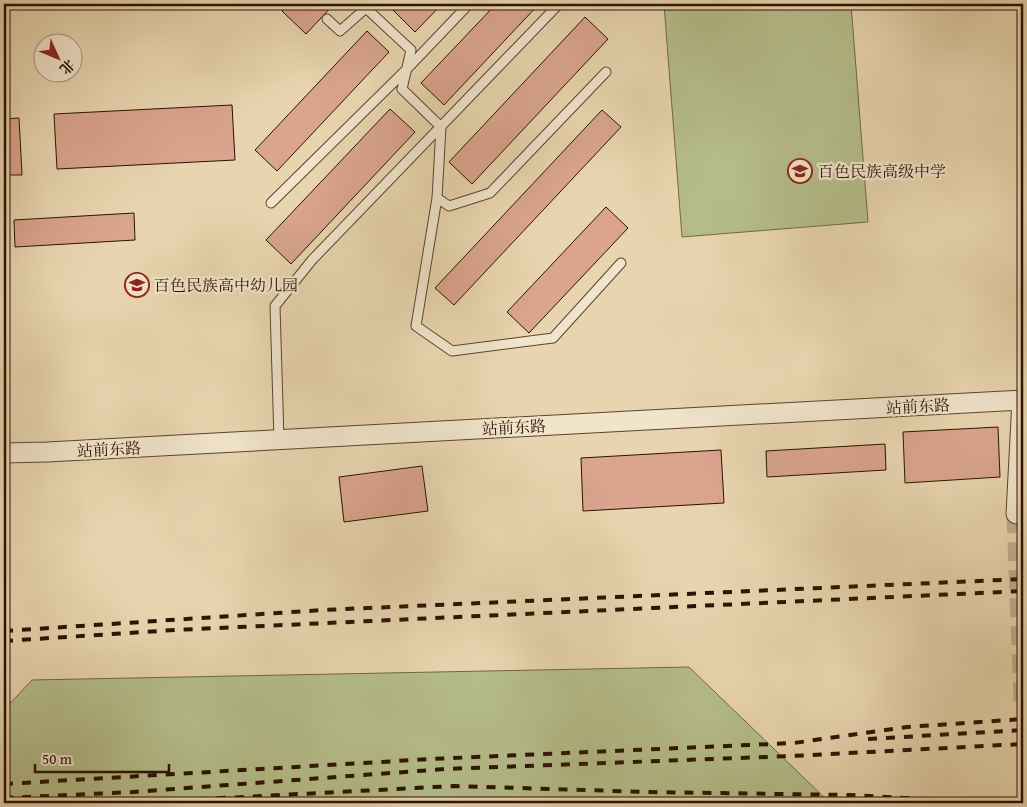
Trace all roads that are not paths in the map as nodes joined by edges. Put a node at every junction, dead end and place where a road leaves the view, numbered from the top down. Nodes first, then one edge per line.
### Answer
1 (469, 4) edge
2 (559, 4) edge
3 (368, 6) edge
4 (327, 20) dead end
5 (407, 69) junction
6 (606, 72) dead end
7 (441, 127) junction
8 (437, 198) junction
9 (271, 203) dead end
10 (621, 263) dead end
11 (1023, 400) edge
12 (279, 440) junction
13 (4, 453) edge
14 (1016, 514) tunnel mouth

1 - 5 lane
2 - 7 lane
3 - 4 lane
3 - 5 lane
5 - 7 lane
5 - 9 lane
6 - 8 lane
7 - 8 lane
7 - 12 lane
8 - 10 lane
11 - 12 street, 站前东路
11 - 14 street
12 - 13 street, 站前东路

